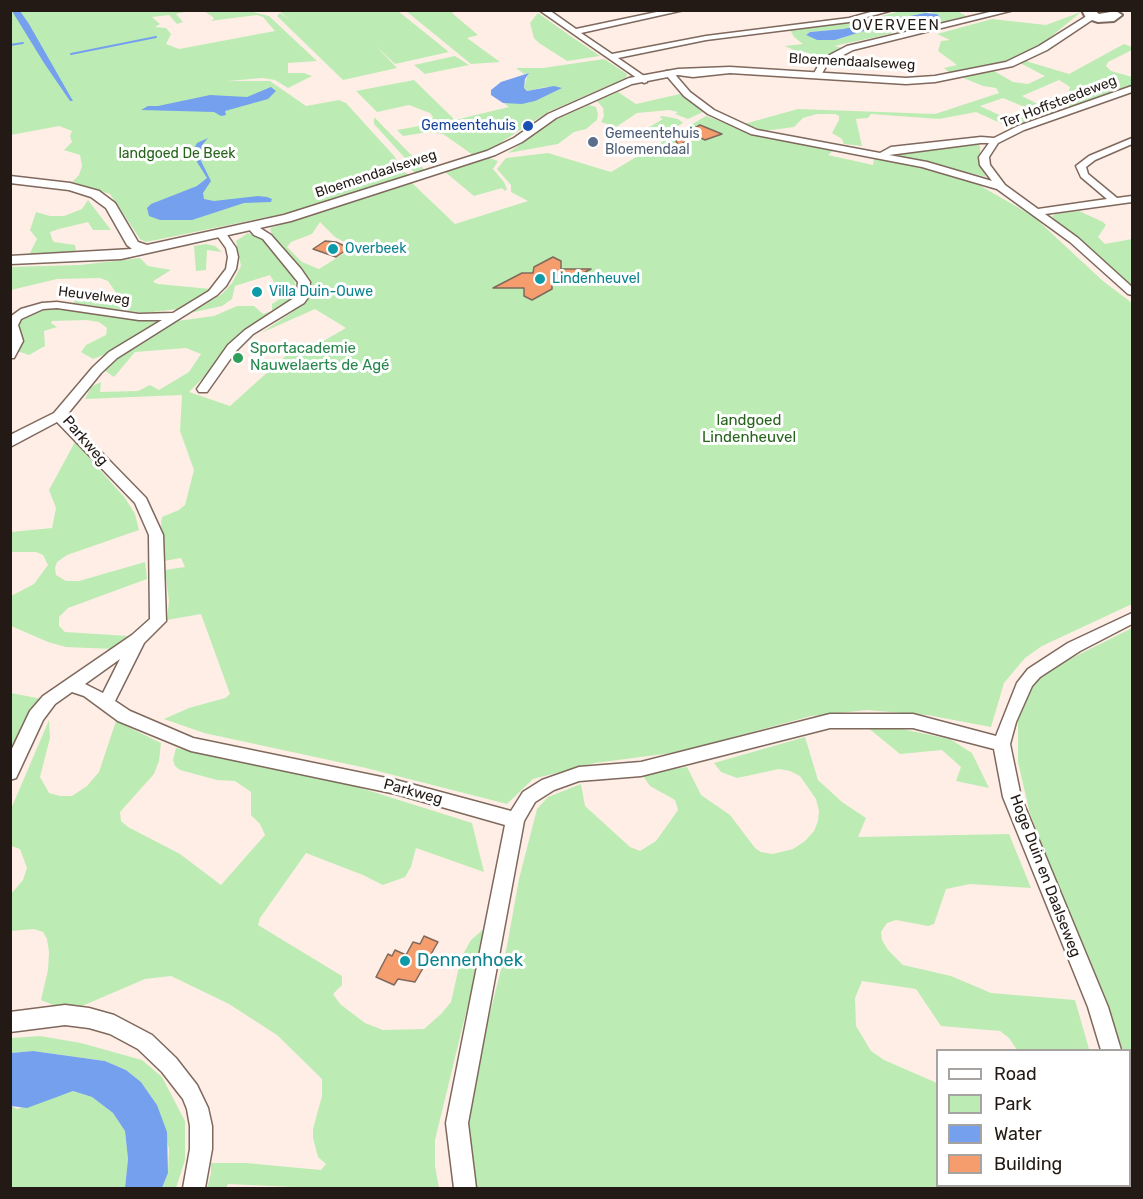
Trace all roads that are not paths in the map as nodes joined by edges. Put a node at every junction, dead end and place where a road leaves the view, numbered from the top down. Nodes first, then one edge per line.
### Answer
1 (543, 10) edge
2 (554, 10) edge
3 (680, 10) edge
4 (965, 10) edge
5 (1010, 10) edge
6 (884, 11) edge
7 (1090, 13) edge
8 (1118, 17) edge
9 (983, 18) junction
10 (578, 31) junction
11 (615, 57) junction
12 (670, 75) junction
13 (818, 75) junction
14 (647, 78) junction
15 (1132, 88) edge
16 (995, 141) junction
17 (1132, 141) edge
18 (881, 155) junction
19 (10, 179) edge
20 (1001, 187) junction
21 (1132, 200) edge
22 (1115, 201) junction
23 (1037, 212) junction
24 (257, 225) junction
25 (221, 234) junction
26 (146, 249) junction
27 (10, 261) edge
28 (1132, 292) edge
29 (177, 316) junction
30 (10, 355) edge
31 (203, 389) dead end
32 (59, 416) junction
33 (10, 443) edge
34 (1132, 618) edge
35 (138, 639) junction
36 (70, 685) junction
37 (106, 702) junction
38 (1002, 744) junction
39 (10, 773) edge
40 (515, 820) junction
41 (10, 1022) edge
42 (1111, 1049) edge
43 (194, 1188) edge
44 (465, 1188) edge

1 - 10 street
2 - 10 street
3 - 10 street
4 - 9 street
5 - 9 street
6 - 11 street
7 - 8 main road
7 - 13 street, Bloemendaalseweg
9 - 13 street
10 - 11 street
11 - 14 street
12 - 13 street, Bloemendaalseweg
12 - 14 street, Bloemendaalseweg
12 - 18 street, Ter Hoffsteedeweg
14 - 24 street, Bloemendaalseweg
15 - 16 street, Ter Hoffsteedeweg
16 - 18 street, Ter Hoffsteedeweg
16 - 20 street, Ter Hoffsteedeweg
17 - 22 street
18 - 20 street, Ter Hoffsteedeweg
19 - 26 street
20 - 23 street, Ter Hoffsteedeweg
21 - 22 street
22 - 23 street
23 - 28 street
24 - 25 street, Bloemendaalseweg
24 - 31 street
25 - 26 street, Bloemendaalseweg
25 - 29 street, Parkweg
26 - 27 street, Bloemendaalseweg
29 - 30 street, Heuvelweg
29 - 32 street, Parkweg
32 - 33 street
32 - 35 street, Parkweg
34 - 38 street, Hoge Duin en Daalseweg
35 - 36 street
35 - 37 street, Parkweg
36 - 37 street, Parkweg
36 - 39 street
37 - 40 street, Parkweg
38 - 40 street
38 - 42 street, Hoge Duin en Daalseweg
40 - 44 street
41 - 43 street

